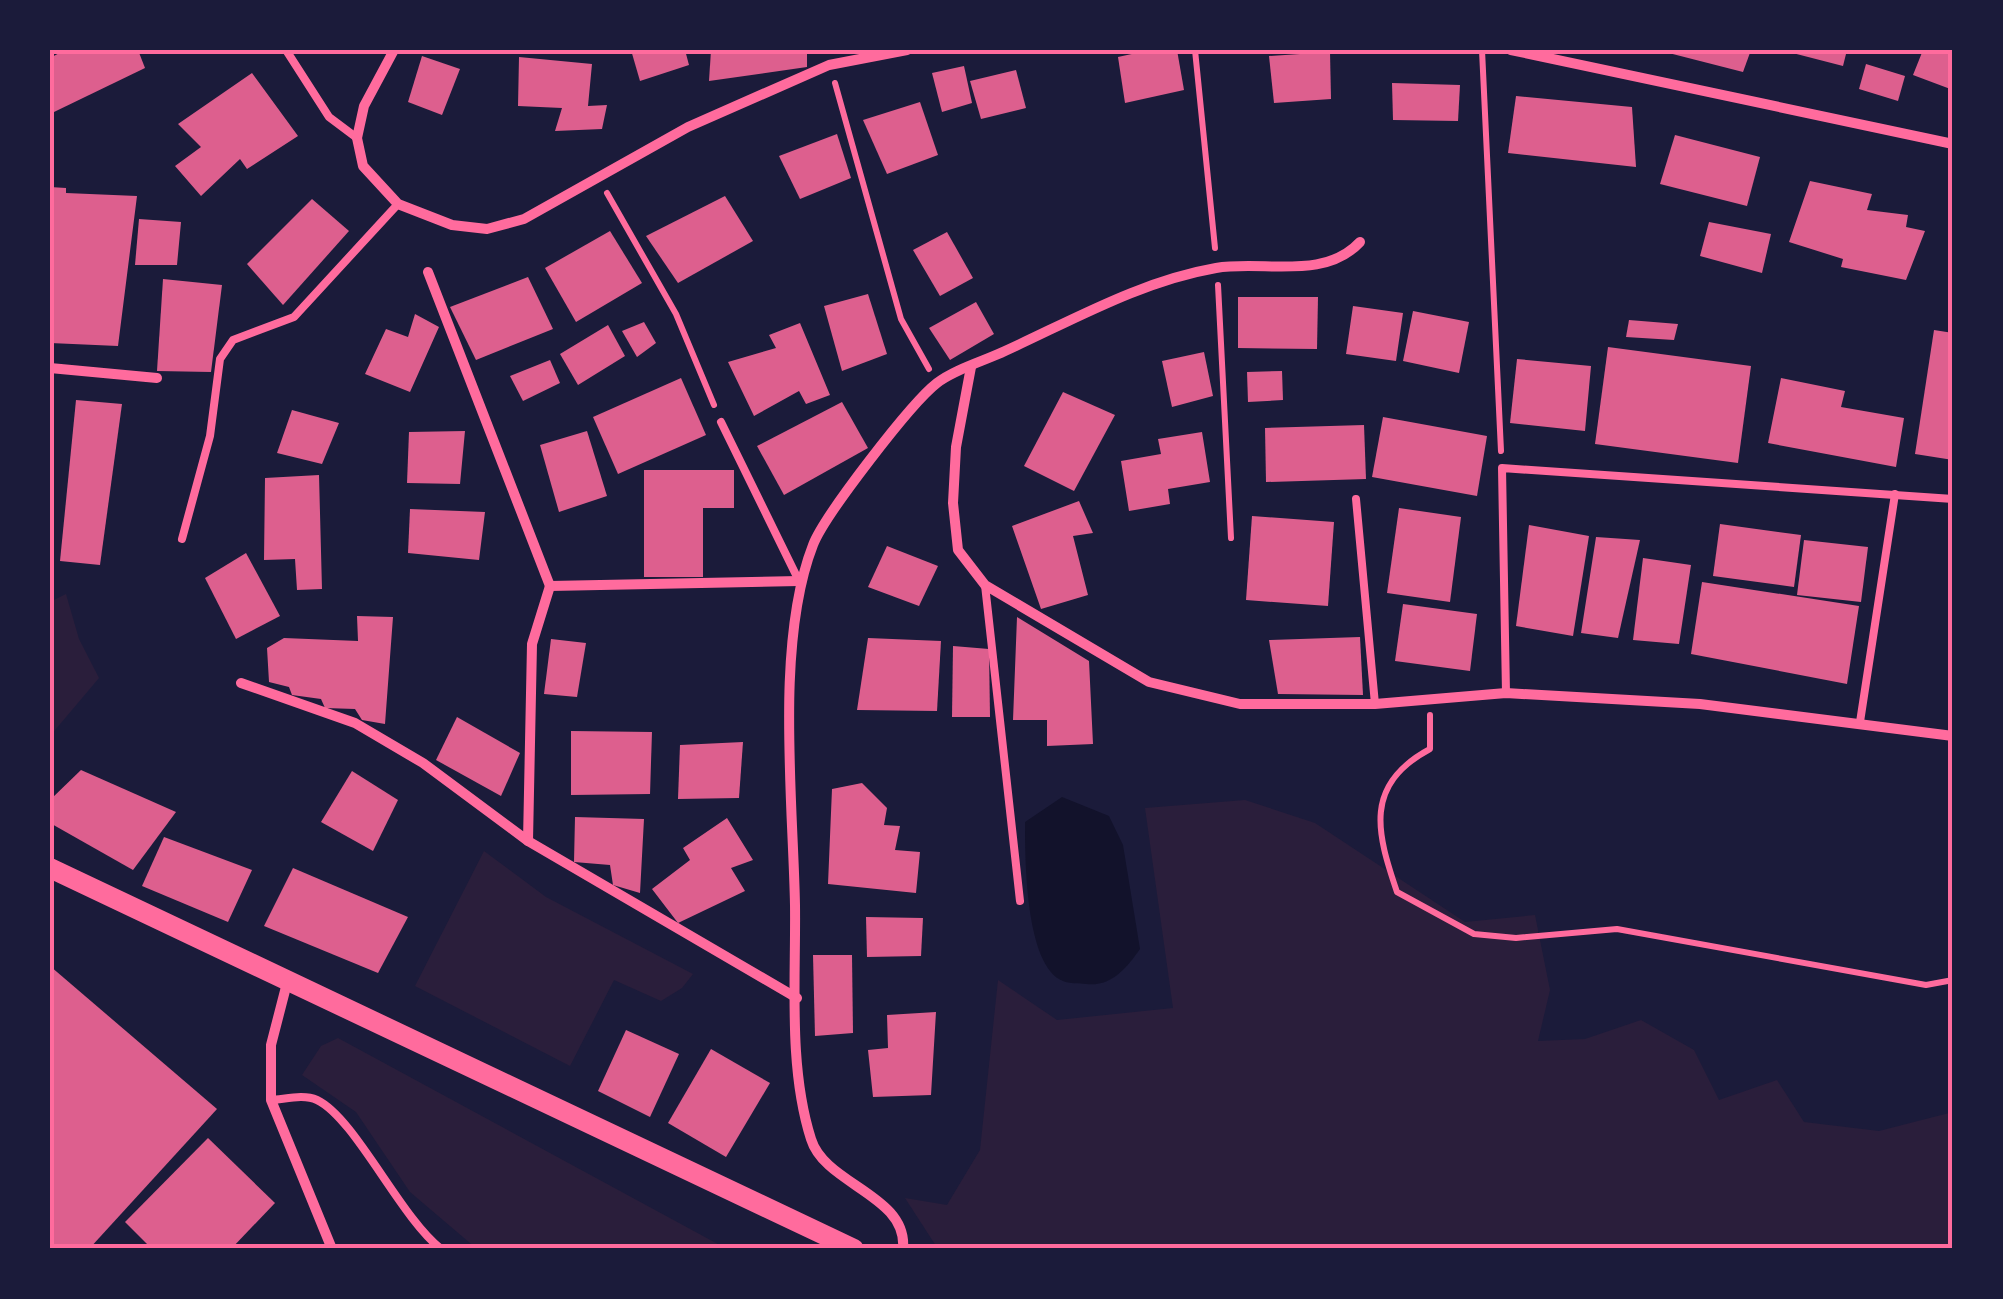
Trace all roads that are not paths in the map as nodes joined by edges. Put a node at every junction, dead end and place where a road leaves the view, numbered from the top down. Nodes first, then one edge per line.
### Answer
1 (286, 50) edge
2 (394, 50) edge
3 (908, 50) edge
4 (1511, 50) edge
5 (357, 138) junction
6 (1953, 144) edge
7 (398, 204) junction
8 (1360, 242) dead end
9 (428, 272) dead end
10 (971, 367) junction
11 (50, 368) edge
12 (157, 378) dead end
13 (721, 422) road end
14 (1895, 494) junction
15 (1356, 499) dead end
16 (1953, 499) edge
17 (182, 540) dead end
18 (799, 581) junction
19 (985, 585) junction
20 (550, 586) junction
21 (240, 683) dead end
22 (1506, 693) junction
23 (1374, 704) junction
24 (1860, 722) junction
25 (1953, 736) edge
26 (528, 841) junction
27 (50, 868) edge
28 (1020, 901) dead end
29 (287, 983) junction
30 (797, 998) junction
31 (271, 1100) junction
32 (332, 1249) edge
33 (442, 1249) edge
34 (854, 1249) edge
35 (903, 1249) edge

1 - 5 lane
2 - 5 street
3 - 7 street
4 - 6 street
5 - 7 street
7 - 17 lane
8 - 10 street
9 - 20 street
10 - 18 street
10 - 19 street
11 - 12 street
13 - 18 lane
14 - 16 lane
14 - 22 lane
14 - 24 lane
15 - 23 lane
18 - 20 street
18 - 30 street
19 - 23 street
19 - 28 lane
20 - 26 street
21 - 26 street
22 - 23 street
22 - 24 street
24 - 25 street
26 - 30 street
27 - 29 main road
29 - 31 street
29 - 34 main road
30 - 35 street
31 - 32 street
31 - 33 lane

